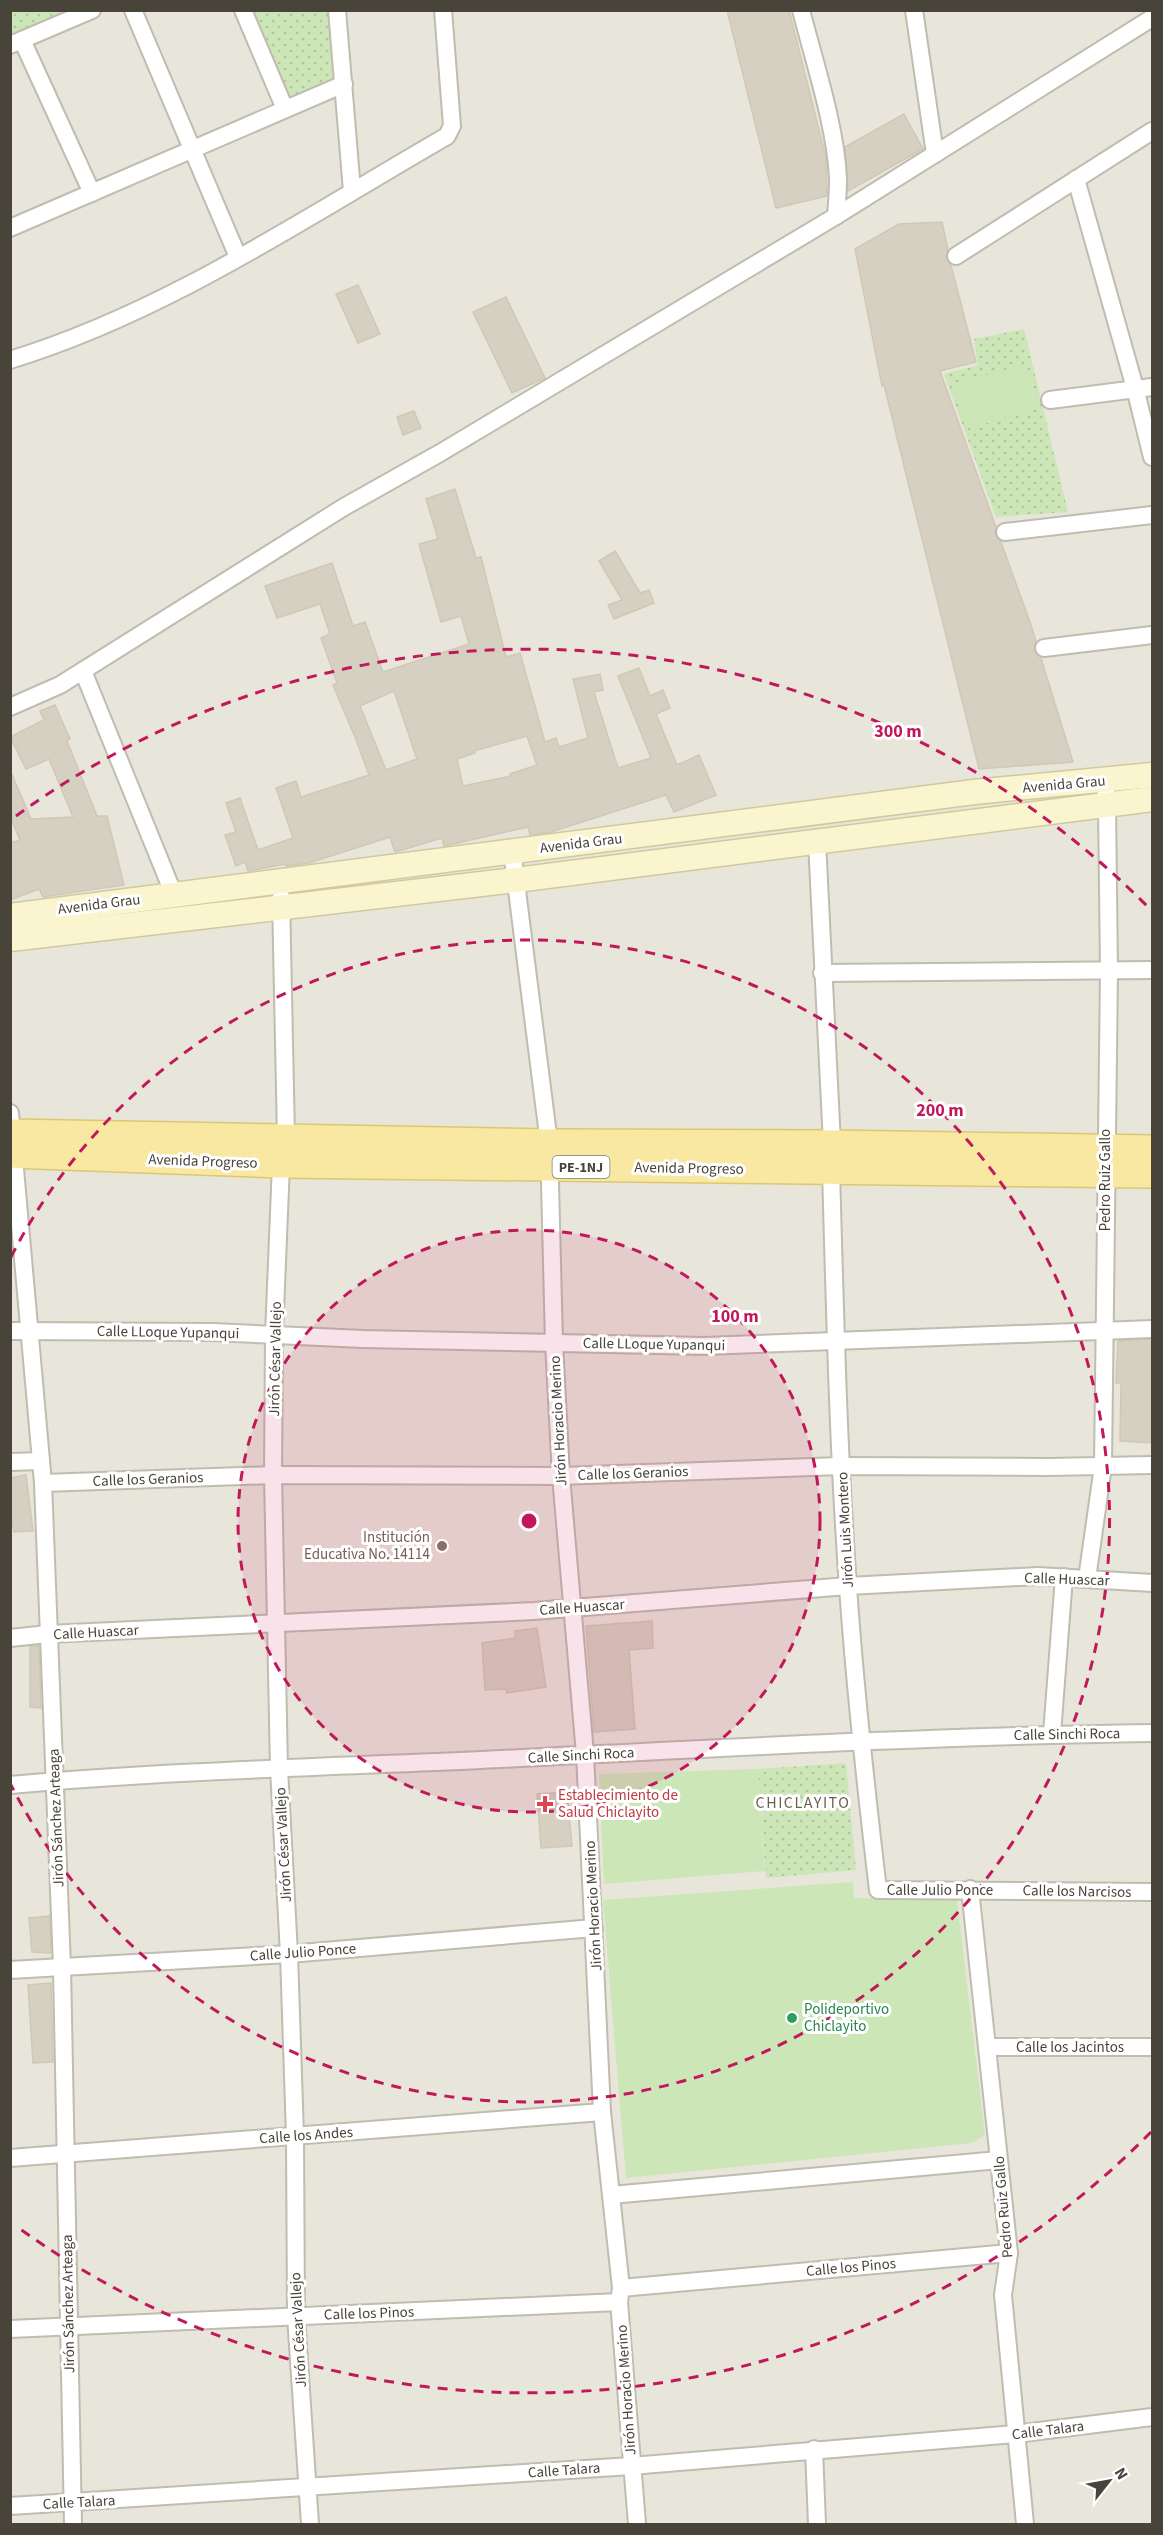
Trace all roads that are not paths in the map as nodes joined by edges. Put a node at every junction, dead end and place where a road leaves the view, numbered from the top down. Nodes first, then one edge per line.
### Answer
1 (92, 10) edge
2 (133, 10) edge
3 (243, 10) edge
4 (337, 10) edge
5 (443, 10) edge
6 (801, 10) edge
7 (914, 10) edge
8 (1152, 18) edge
9 (16, 43) edge
10 (344, 84) junction
11 (285, 109) junction
12 (1152, 131) edge
13 (192, 149) junction
14 (935, 154) junction
15 (1076, 179) junction
16 (352, 191) junction
17 (92, 193) junction
18 (836, 216) junction
19 (10, 228) edge
20 (956, 256) dead end
21 (238, 257) junction
22 (10, 360) edge
23 (1144, 387) edge
24 (1050, 400) dead end
25 (1152, 457) edge
26 (1152, 515) edge
27 (1005, 532) dead end
28 (1152, 635) edge
29 (1044, 648) dead end
30 (83, 671) junction
31 (10, 707) edge
32 (1152, 775) edge
33 (1105, 780) junction
34 (1152, 800) edge
35 (1107, 805) junction
36 (817, 841) junction
37 (512, 851) junction
38 (516, 880) junction
39 (279, 881) junction
40 (174, 895) junction
41 (283, 906) junction
42 (10, 916) edge
43 (10, 939) edge
44 (1152, 970) edge
45 (1108, 971) junction
46 (822, 973) junction
47 (12, 1137) edge
48 (286, 1138) junction
49 (1152, 1149) edge
50 (549, 1154) junction
51 (832, 1157) junction
52 (1105, 1161) junction
53 (281, 1164) junction
54 (1152, 1174) edge
55 (1104, 1329) junction
56 (1152, 1329) edge
57 (10, 1331) edge
58 (30, 1331) junction
59 (274, 1335) junction
60 (836, 1340) junction
61 (554, 1343) junction
62 (41, 1461) junction
63 (10, 1462) edge
64 (1152, 1465) edge
65 (841, 1466) junction
66 (1103, 1466) junction
67 (273, 1475) junction
68 (561, 1476) junction
69 (42, 1483) junction
70 (1064, 1577) junction
71 (1087, 1580) junction
72 (1152, 1583) edge
73 (848, 1586) junction
74 (572, 1608) junction
75 (276, 1624) junction
76 (48, 1634) junction
77 (10, 1638) edge
78 (1152, 1733) edge
79 (1052, 1734) junction
80 (861, 1742) junction
81 (585, 1754) junction
82 (279, 1769) junction
83 (54, 1781) junction
84 (10, 1785) edge
85 (970, 1889) junction
86 (878, 1890) joint
87 (1002, 1890) joint
88 (1152, 1892) edge
89 (594, 1928) junction
90 (289, 1954) junction
91 (62, 1967) junction
92 (10, 1970) edge
93 (987, 2047) junction
94 (1152, 2047) edge
95 (602, 2112) junction
96 (295, 2136) junction
97 (65, 2154) junction
98 (10, 2158) edge
99 (999, 2160) junction
100 (611, 2195) junction
101 (1009, 2253) junction
102 (620, 2295) junction
103 (296, 2316) junction
104 (69, 2325) junction
105 (10, 2329) edge
106 (1152, 2417) edge
107 (1015, 2434) junction
108 (814, 2449) junction
109 (631, 2466) junction
110 (308, 2488) junction
111 (72, 2503) junction
112 (10, 2506) edge
113 (73, 2524) edge
114 (310, 2524) edge
115 (637, 2524) edge
116 (818, 2524) edge
117 (1024, 2524) edge

1 - 9 street
2 - 13 street
3 - 11 street
4 - 10 street
5 - 16 street
6 - 18 street
7 - 14 street
8 - 14 street
9 - 17 street
10 - 11 street
10 - 16 street
11 - 13 street
12 - 15 street
13 - 17 street
13 - 21 street
14 - 18 street
15 - 20 street
15 - 23 street
16 - 21 street
17 - 19 street
18 - 30 street
21 - 22 street
23 - 24 street
23 - 25 street
26 - 27 street
28 - 29 street
30 - 31 street
30 - 40 street
32 - 33 street, Avenida Grau
33 - 35 street, Pedro Ruiz Gallo
33 - 37 street, Avenida Grau
34 - 35 street, Avenida Grau
35 - 36 street, Avenida Grau
35 - 45 street, Pedro Ruiz Gallo
36 - 38 street, Avenida Grau
36 - 46 street, Jirón Luis Montero
37 - 38 street, Jirón Horacio Merino
37 - 39 street, Avenida Grau
38 - 41 street, Avenida Grau
38 - 50 street, Jirón Horacio Merino
39 - 40 street, Avenida Grau
39 - 41 street
40 - 42 street, Avenida Grau
41 - 43 street, Avenida Grau
41 - 48 street
44 - 45 street
45 - 46 street
45 - 52 street, Pedro Ruiz Gallo
46 - 51 street, Jirón Luis Montero
47 - 48 main road, Avenida Progreso / PE-1NJ
47 - 53 main road, Avenida Progreso / PE-1NJ
47 - 58 street, Jirón Sánchez Arteaga
48 - 50 main road, Avenida Progreso / PE-1NJ
49 - 52 main road, Avenida Progreso / PE-1NJ
50 - 51 main road, Avenida Progreso / PE-1NJ
50 - 53 main road, Avenida Progreso / PE-1NJ
50 - 61 street, Jirón Horacio Merino
51 - 52 main road, Avenida Progreso / PE-1NJ
51 - 60 street, Jirón Luis Montero
52 - 54 main road, Avenida Progreso / PE-1NJ
52 - 55 street, Pedro Ruiz Gallo
53 - 59 street, Jirón César Vallejo
55 - 56 street, Calle LLoque Yupanqui
55 - 60 street, Calle LLoque Yupanqui
55 - 66 street, Pedro Ruiz Gallo
57 - 58 street, Calle LLoque Yupanqui
58 - 59 street, Calle LLoque Yupanqui
58 - 62 street, Jirón Sánchez Arteaga
59 - 61 street, Calle LLoque Yupanqui
59 - 67 street, Jirón César Vallejo
60 - 61 street, Calle LLoque Yupanqui
60 - 65 street, Jirón Luis Montero
61 - 68 street, Jirón Horacio Merino
62 - 63 street
62 - 69 street, Jirón Sánchez Arteaga
64 - 66 street, Calle los Geranios
65 - 66 street, Calle los Geranios
65 - 68 street, Calle los Geranios
65 - 73 street, Jirón Luis Montero
66 - 71 street, Pedro Ruiz Gallo
67 - 68 street, Calle los Geranios
67 - 69 street, Calle los Geranios
67 - 75 street, Jirón César Vallejo
68 - 74 street, Jirón Horacio Merino
69 - 76 street, Jirón Sánchez Arteaga
70 - 71 street, Calle Huascar
70 - 73 street, Calle Huascar
70 - 79 street
71 - 72 street, Calle Huascar
73 - 74 street, Calle Huascar
73 - 80 street, Jirón Luis Montero
74 - 75 street, Calle Huascar
74 - 81 street, Jirón Horacio Merino
75 - 76 street, Calle Huascar
75 - 82 street, Jirón César Vallejo
76 - 77 street, Calle Huascar
76 - 83 street, Jirón Sánchez Arteaga
78 - 79 street, Calle Sinchi Roca
79 - 80 street, Calle Sinchi Roca
80 - 81 street, Calle Sinchi Roca
80 - 86 street, Jirón Luis Montero
81 - 82 street, Calle Sinchi Roca
81 - 89 street, Jirón Horacio Merino
82 - 83 street, Calle Sinchi Roca
82 - 90 street, Jirón César Vallejo
83 - 84 street, Calle Sinchi Roca
83 - 91 street, Jirón Sánchez Arteaga
85 - 86 street, Calle Julio Ponce
85 - 87 street, Calle Julio Ponce
85 - 93 street, Pedro Ruiz Gallo
87 - 88 street, Calle los Narcisos
89 - 90 street, Calle Julio Ponce
89 - 95 street, Jirón Horacio Merino
90 - 91 street, Calle Julio Ponce
90 - 96 street, Jirón César Vallejo
91 - 92 street, Calle Julio Ponce
91 - 97 street, Jirón Sánchez Arteaga
93 - 94 street, Calle los Jacintos
93 - 99 street, Pedro Ruiz Gallo
95 - 96 street, Calle los Andes
95 - 100 street, Jirón Horacio Merino
96 - 97 street, Calle los Andes
96 - 103 street, Jirón César Vallejo
97 - 98 street, Calle los Andes
97 - 104 street, Jirón Sánchez Arteaga
99 - 100 street
99 - 101 street, Pedro Ruiz Gallo
100 - 102 street, Jirón Horacio Merino
101 - 102 street, Calle los Pinos
101 - 107 street, Pedro Ruiz Gallo
102 - 103 street, Calle los Pinos
102 - 109 street, Jirón Horacio Merino
103 - 104 street, Calle los Pinos
103 - 110 street, Jirón César Vallejo
104 - 105 street, Calle los Pinos
104 - 111 street, Jirón Sánchez Arteaga
106 - 107 street, Calle Talara
107 - 108 street, Calle Talara
107 - 117 street, Pedro Ruiz Gallo
108 - 109 street, Calle Talara
108 - 116 street
109 - 110 street, Calle Talara
109 - 115 street, Jirón Horacio Merino
110 - 111 street, Calle Talara
110 - 114 street, Jirón César Vallejo
111 - 112 street, Calle Talara
111 - 113 street, Jirón Sánchez Arteaga

